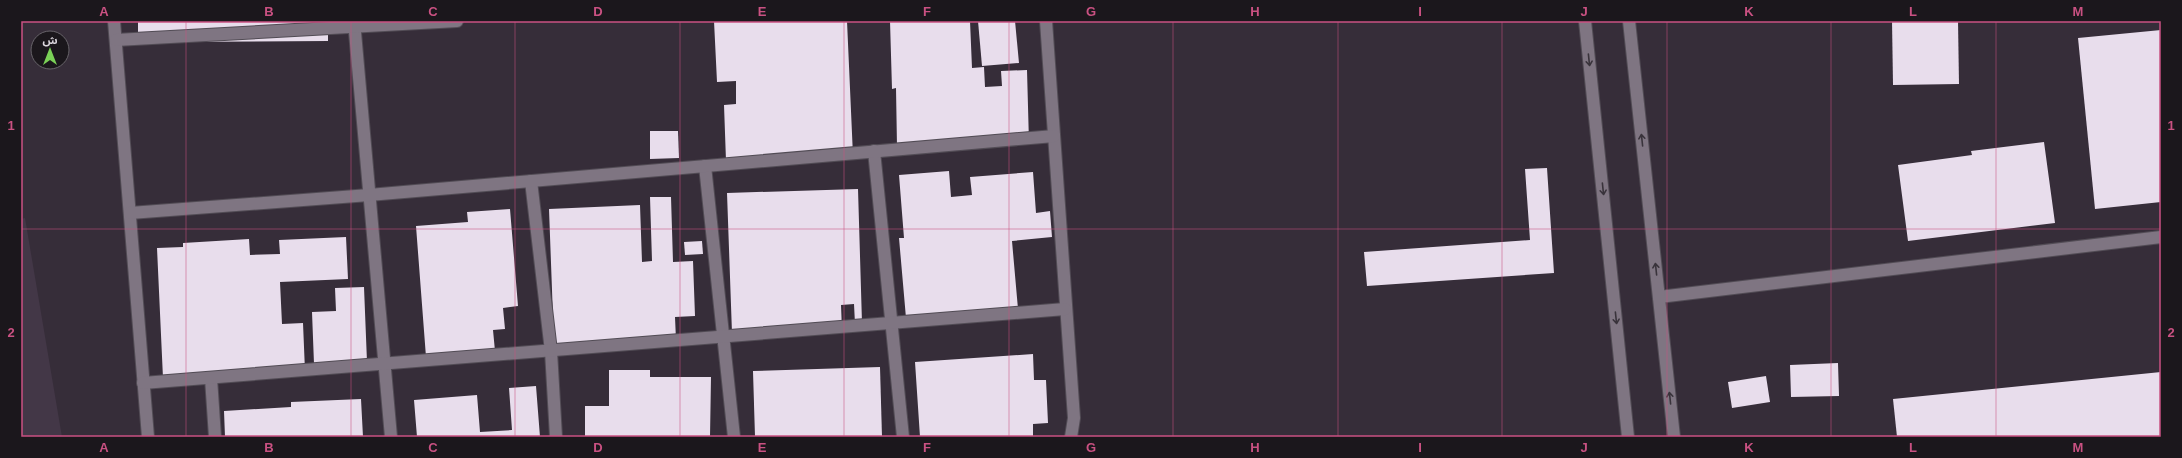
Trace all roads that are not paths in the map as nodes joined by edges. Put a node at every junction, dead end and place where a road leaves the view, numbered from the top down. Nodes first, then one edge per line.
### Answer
1 (114, 21) edge
2 (457, 21) edge
3 (1046, 21) edge
4 (1585, 21) edge
5 (1630, 21) edge
6 (354, 24) edge
7 (116, 40) junction
8 (1054, 136) junction
9 (874, 151) junction
10 (705, 166) junction
11 (531, 181) junction
12 (369, 195) junction
13 (130, 213) junction
14 (2161, 237) edge
15 (1659, 297) junction
16 (1065, 309) junction
17 (892, 323) junction
18 (723, 337) junction
19 (551, 350) junction
20 (384, 364) junction
21 (211, 378) junction
22 (143, 383) junction
23 (148, 437) edge
24 (216, 437) edge
25 (391, 437) edge
26 (556, 437) edge
27 (734, 437) edge
28 (903, 437) edge
29 (1071, 437) edge
30 (1628, 437) edge
31 (1674, 437) edge

1 - 7 street
2 - 6 street
3 - 8 street
4 -> 30 street
15 -> 5 street
6 - 7 street
6 - 12 street
7 - 13 street
8 - 9 street
8 - 16 street
9 - 10 street
9 - 17 street
10 - 11 street
10 - 18 street
11 - 12 street
11 - 19 street
12 - 13 street
12 - 20 street
13 - 22 street
14 - 15 street
31 -> 15 street
16 - 17 street
16 - 29 street
17 - 18 street
17 - 28 street
18 - 19 street
18 - 27 street
19 - 20 street
19 - 26 street
20 - 21 street
20 - 25 street
21 - 22 street
21 - 24 street
22 - 23 street

